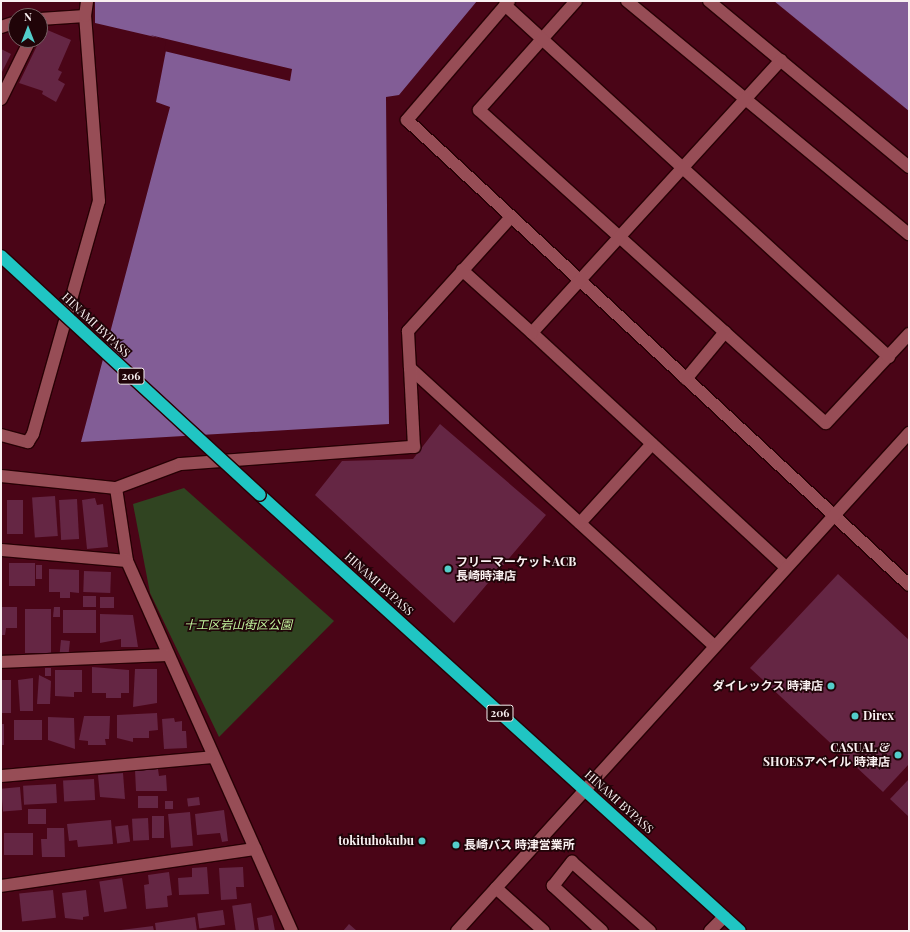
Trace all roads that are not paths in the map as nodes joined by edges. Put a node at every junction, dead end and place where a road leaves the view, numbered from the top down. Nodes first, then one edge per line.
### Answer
1 (87, 1) edge
2 (576, 1) edge
3 (627, 1) edge
4 (709, 1) edge
5 (507, 3) edge
6 (85, 16) junction
7 (48, 18) edge
8 (541, 38) junction
9 (26, 48) edge
10 (781, 60) junction
11 (1, 99) edge
12 (746, 99) junction
13 (909, 167) edge
14 (683, 168) junction
15 (511, 217) junction
16 (909, 234) edge
17 (620, 237) junction
18 (1, 256) edge
19 (462, 270) junction
20 (580, 281) junction
21 (725, 332) junction
22 (532, 333) junction
23 (909, 334) edge
24 (889, 357) junction
25 (410, 368) junction
26 (686, 379) junction
27 (909, 433) edge
28 (1, 435) edge
29 (652, 444) junction
30 (1, 476) edge
31 (116, 488) junction
32 (833, 515) junction
33 (580, 523) junction
34 (1, 550) edge
35 (126, 562) junction
36 (786, 567) junction
37 (909, 585) edge
38 (714, 646) junction
39 (167, 655) junction
40 (1, 662) edge
41 (212, 756) junction
42 (1, 776) edge
43 (584, 789) junction
44 (255, 849) junction
45 (1, 886) edge
46 (496, 888) junction
47 (724, 917) junction
48 (292, 931) edge
49 (457, 931) edge
50 (544, 931) edge
51 (602, 931) edge
52 (650, 931) edge
53 (710, 931) edge
54 (740, 931) edge

1 - 6 street
2 - 8 street
3 - 12 street
4 - 10 street
5 - 8 street
5 - 15 street
6 - 7 street
6 - 28 street
8 - 14 street
8 - 17 street
9 - 11 street
10 - 12 street
10 - 13 street
12 - 14 street
12 - 16 street
14 - 17 street
14 - 24 street
15 - 19 street
15 - 20 street
17 - 20 street
17 - 21 street
18 - 43 highway, HINAMI BYPASS / 206, bridge
19 - 22 street
19 - 25 street
20 - 22 street
20 - 26 street
21 - 24 street
21 - 26 street
22 - 29 street
23 - 24 street
25 - 31 street
25 - 33 street
26 - 32 street
27 - 32 street
29 - 33 street
29 - 36 street
30 - 31 street
31 - 35 street
32 - 36 street
32 - 37 street
33 - 38 street
34 - 35 street
35 - 39 street
36 - 38 street
38 - 43 street
39 - 40 street
39 - 41 street
41 - 42 street
41 - 44 street
43 - 46 street
43 - 47 highway, HINAMI BYPASS / 206
44 - 45 street
44 - 48 street
46 - 49 street
46 - 50 street
47 - 53 street
47 - 54 highway, HINAMI BYPASS / 206
51 - 52 street

